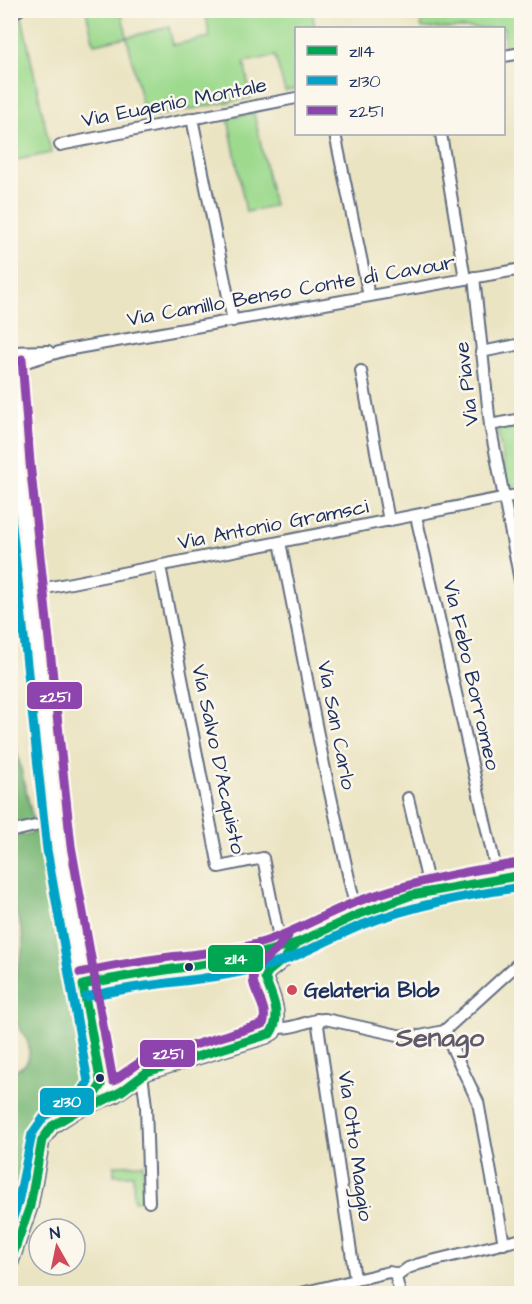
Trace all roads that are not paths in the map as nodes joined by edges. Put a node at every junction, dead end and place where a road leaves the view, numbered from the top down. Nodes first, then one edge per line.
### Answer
1 (19, 10) edge
2 (10, 13) edge
3 (522, 53) edge
4 (505, 56) edge
5 (295, 98) edge
6 (192, 118) junction
7 (335, 135) edge
8 (441, 135) edge
9 (60, 145) dead end
10 (522, 269) edge
11 (470, 278) junction
12 (369, 296) junction
13 (233, 321) junction
14 (522, 344) edge
15 (66, 350) junction
16 (10, 352) edge
17 (481, 352) junction
18 (11, 362) edge
19 (361, 370) dead end
20 (522, 419) edge
21 (490, 425) junction
22 (14, 465) edge
23 (522, 494) edge
24 (503, 497) junction
25 (416, 516) junction
26 (389, 521) junction
27 (517, 538) edge
28 (280, 542) junction
29 (160, 566) junction
30 (31, 591) junction
31 (522, 591) edge
32 (408, 798) dead end
33 (56, 820) junction
34 (10, 832) edge
35 (522, 875) edge
36 (498, 879) junction
37 (430, 891) junction
38 (357, 915) junction
39 (282, 954) junction
40 (249, 958) junction
41 (522, 960) edge
42 (265, 978) junction
43 (83, 985) junction
44 (317, 1019) junction
45 (275, 1027) junction
46 (444, 1031) junction
47 (97, 1059) junction
48 (142, 1074) junction
49 (101, 1085) junction
50 (114, 1095) junction
51 (81, 1108) junction
52 (149, 1202) dead end
53 (522, 1239) edge
54 (504, 1244) junction
55 (10, 1264) edge
56 (396, 1277) junction
57 (356, 1279) junction
58 (297, 1293) edge
59 (400, 1293) edge

1 - 2 street
3 - 4 street
5 - 6 street, Via Eugenio Montale
6 - 9 street, Via Eugenio Montale
6 - 13 street
7 - 12 street
8 - 11 street, Via Piave
10 - 11 street, Via Camillo Benso Conte di Cavour
11 - 12 street, Via Camillo Benso Conte di Cavour
11 - 17 street, Via Piave
12 - 13 street, Via Camillo Benso Conte di Cavour
13 - 15 street, Via Camillo Benso Conte di Cavour
14 - 17 street
15 - 16 street, Via Camillo Benso Conte di Cavour
15 - 18 street, Via Camillo Benso Conte di Cavour
17 - 21 street, Via Piave
18 - 22 street
19 - 26 street
20 - 21 street
21 - 24 street, Via Piave
22 - 30 street
23 - 24 street, Via Antonio Gramsci
24 - 25 street, Via Antonio Gramsci
24 - 27 street, Via Piave
25 - 26 street, Via Antonio Gramsci
25 - 36 street, Via Febo Borromeo
26 - 28 street, Via Antonio Gramsci
27 - 31 street, Via Piave
28 - 29 street, Via Antonio Gramsci
28 - 38 street, Via San Carlo
29 - 30 street, Via Antonio Gramsci
29 - 39 street, Via Salvo D'Acquisto
30 - 33 street
32 - 37 street
33 - 34 street
33 - 43 street
35 - 36 street
36 - 37 street
37 - 38 street
38 - 39 street
39 - 40 street
39 - 42 street
40 - 42 street
40 - 43 street
41 - 46 street
42 - 45 street
43 - 47 street
44 - 45 street
44 - 46 street
44 - 57 street, Via Otto Maggio
45 - 48 street
46 - 54 street
47 - 49 street
47 - 50 street
48 - 50 street
48 - 52 street
49 - 50 street
49 - 51 street
50 - 51 street
51 - 55 street
53 - 54 street
54 - 56 street
56 - 57 street
56 - 59 street
57 - 58 street

